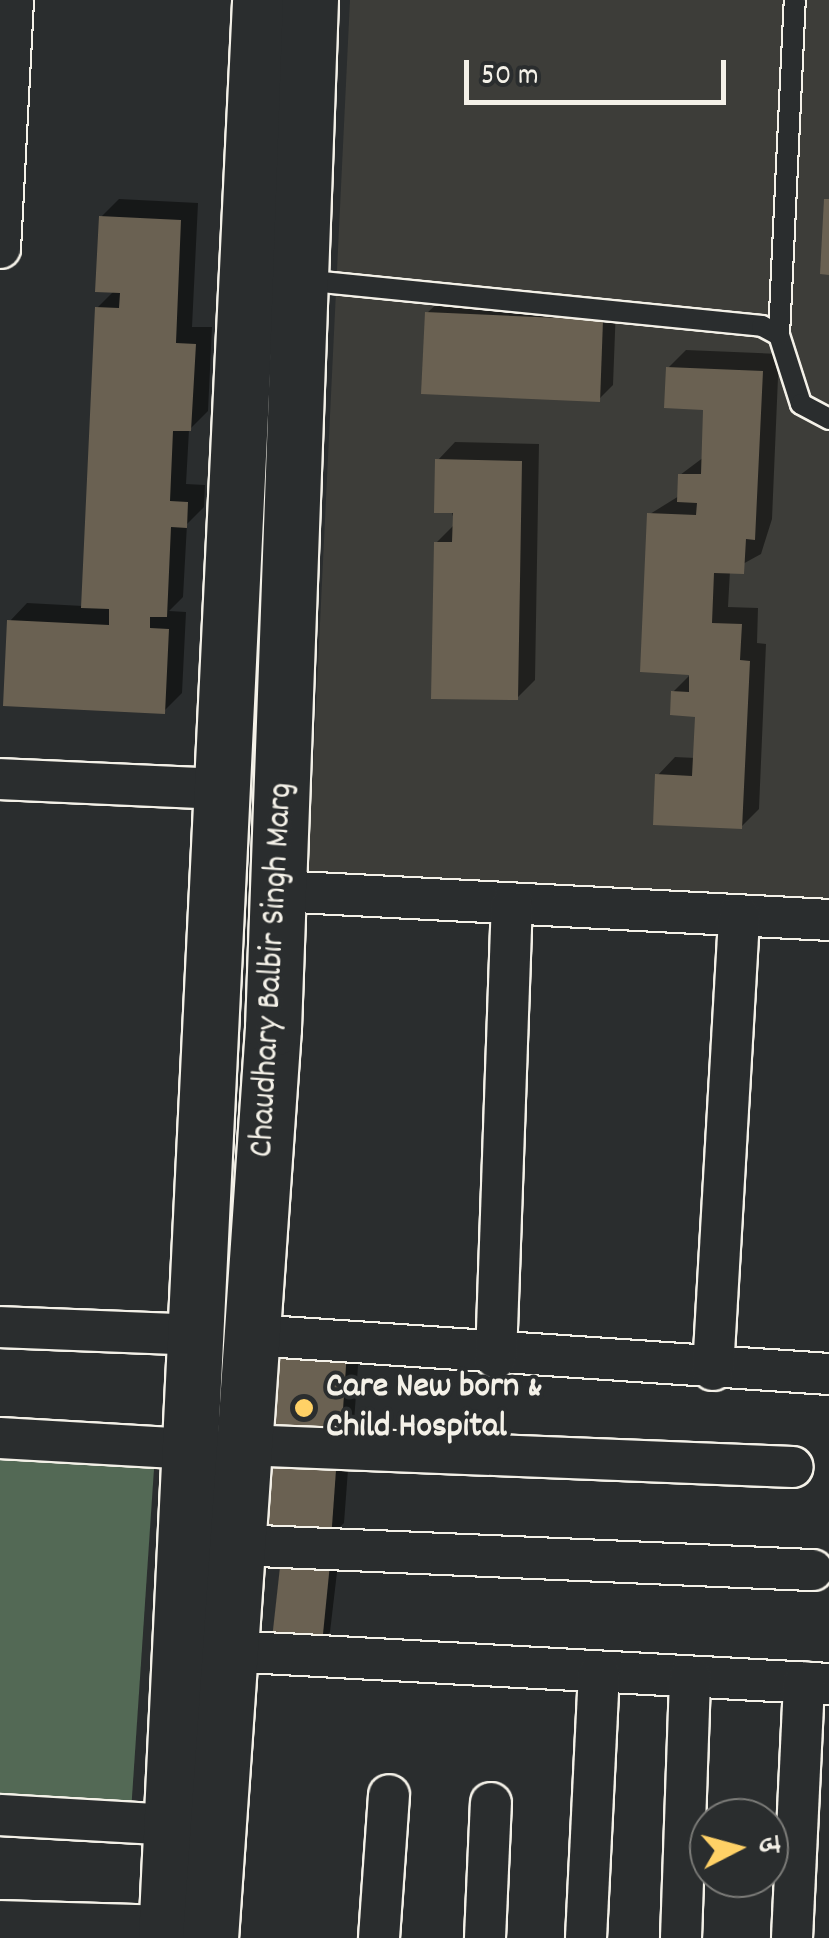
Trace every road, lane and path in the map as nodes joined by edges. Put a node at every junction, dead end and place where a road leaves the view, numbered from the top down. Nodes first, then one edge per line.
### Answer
1 (14, 0) edge
2 (260, 0) edge
3 (310, 0) edge
4 (796, 0) edge
5 (0, 248) edge
6 (300, 280) junction
7 (779, 336) junction
8 (829, 419) edge
9 (0, 779) edge
10 (224, 789) junction
11 (278, 892) junction
12 (512, 904) junction
13 (739, 916) junction
14 (829, 920) edge
15 (0, 1326) edge
16 (225, 1335) junction
17 (496, 1358) junction
18 (712, 1370) junction
19 (829, 1374) edge
20 (0, 1438) edge
21 (218, 1447) junction
22 (793, 1467) dead end
23 (236, 1545) junction
24 (812, 1570) dead end
25 (228, 1651) junction
26 (599, 1673) junction
27 (690, 1677) junction
28 (816, 1683) edge
29 (389, 1795) dead end
30 (491, 1803) dead end
31 (0, 1815) edge
32 (173, 1825) junction
33 (0, 1920) edge
34 (181, 1934) edge
35 (379, 1938) edge
36 (484, 1938) edge
37 (586, 1938) edge
38 (681, 1938) edge
39 (792, 1938) edge

1 - 5 street
2 - 10 street, Chaudhary Balbir Singh Marg
3 - 6 street, Chaudhary Balbir Singh Marg
4 - 7 lane
6 - 7 lane
6 - 11 street, Chaudhary Balbir Singh Marg
7 - 8 lane
9 - 10 street
10 - 16 street, Chaudhary Balbir Singh Marg
11 - 12 street
11 - 16 street, Chaudhary Balbir Singh Marg
12 - 13 street
12 - 17 street
13 - 14 street
13 - 18 street
15 - 16 street
16 - 17 street
16 - 21 street, Chaudhary Balbir Singh Marg
17 - 18 street
18 - 19 street
20 - 21 street
21 - 22 street
21 - 23 street, Chaudhary Balbir Singh Marg
21 - 32 street, Chaudhary Balbir Singh Marg
23 - 24 street
23 - 25 street, Chaudhary Balbir Singh Marg
25 - 26 street
25 - 34 street, Chaudhary Balbir Singh Marg
26 - 27 street
26 - 37 street
27 - 28 street
27 - 38 street
28 - 39 street
29 - 35 street
30 - 36 street
31 - 32 street
32 - 34 street, Chaudhary Balbir Singh Marg
33 - 34 street

